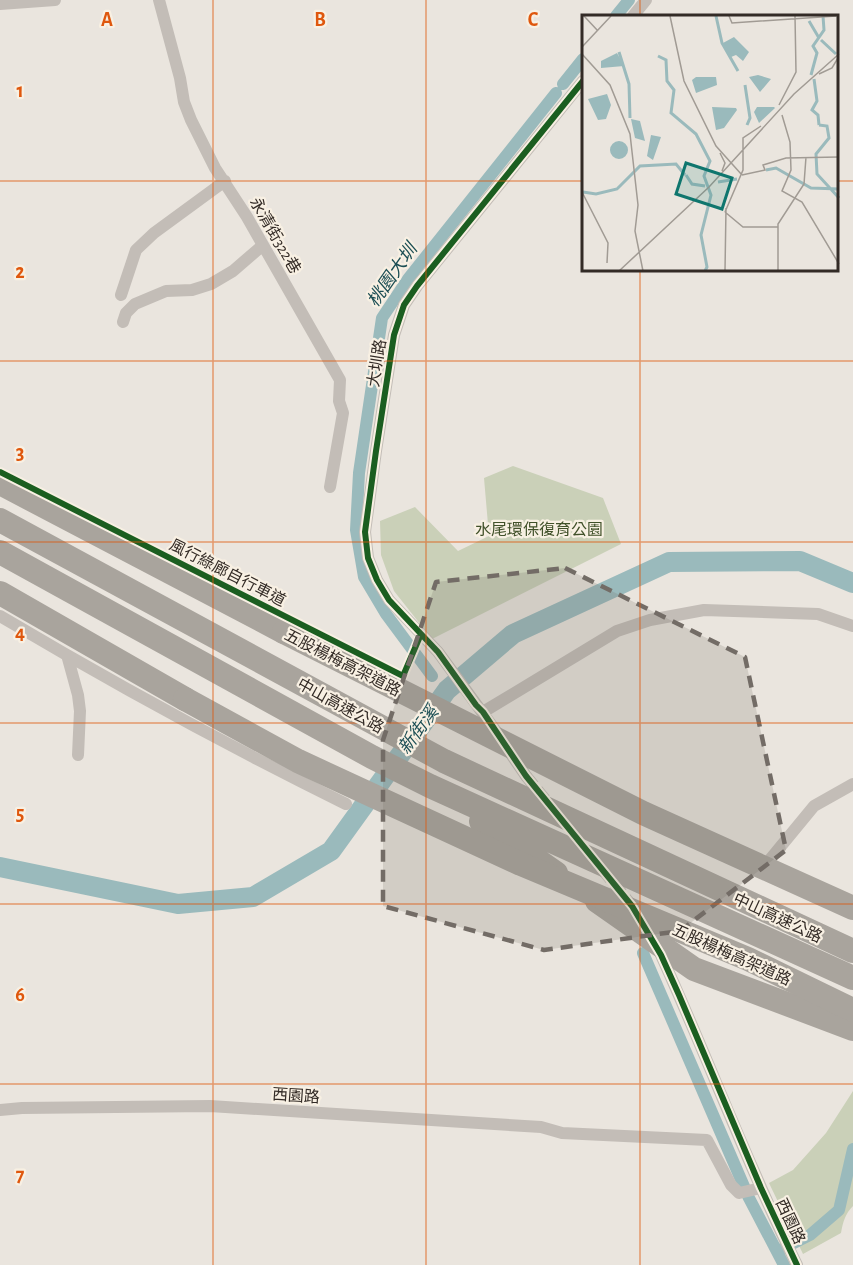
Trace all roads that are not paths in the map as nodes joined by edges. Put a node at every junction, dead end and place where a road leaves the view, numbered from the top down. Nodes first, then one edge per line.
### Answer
1 (56, 0) edge
2 (159, 0) edge
3 (646, 0) edge
4 (0, 4) edge
5 (634, 15) edge
6 (582, 82) edge
7 (225, 181) junction
8 (263, 245) junction
9 (121, 295) dead end
10 (123, 322) dead end
11 (0, 483) edge
12 (330, 487) dead end
13 (0, 520) edge
14 (0, 552) edge
15 (0, 593) edge
16 (0, 616) edge
17 (853, 626) edge
18 (67, 655) junction
19 (479, 708) junction
20 (78, 755) dead end
21 (526, 776) tunnel mouth
22 (853, 784) edge
23 (430, 786) junction
24 (346, 804) dead end
25 (763, 868) dead end
26 (853, 908) edge
27 (853, 951) edge
28 (660, 955) dead end
29 (853, 978) edge
30 (849, 1024) edge
31 (0, 1110) edge
32 (760, 1188) junction
33 (792, 1255) edge

1 - 4 street
2 - 7 street, 永清街322巷
3 - 5 street
6 - 19 street, 大圳路
7 - 8 street, 永清街322巷
7 - 9 street
8 - 10 street
8 - 12 street, 永清街322巷
11 - 26 highway, 五股楊梅高架道路, bridge
13 - 27 highway, 中山高速公路
14 - 23 highway, 中山高速公路
15 - 30 highway, 五股楊梅高架道路, bridge
16 - 18 street
17 - 19 street
18 - 20 street
18 - 24 street
19 - 21 street
22 - 25 street
23 - 29 highway, 中山高速公路
23 - 30 highway
28 - 32 street
31 - 32 street, 西園路
32 - 33 street, 西園路

